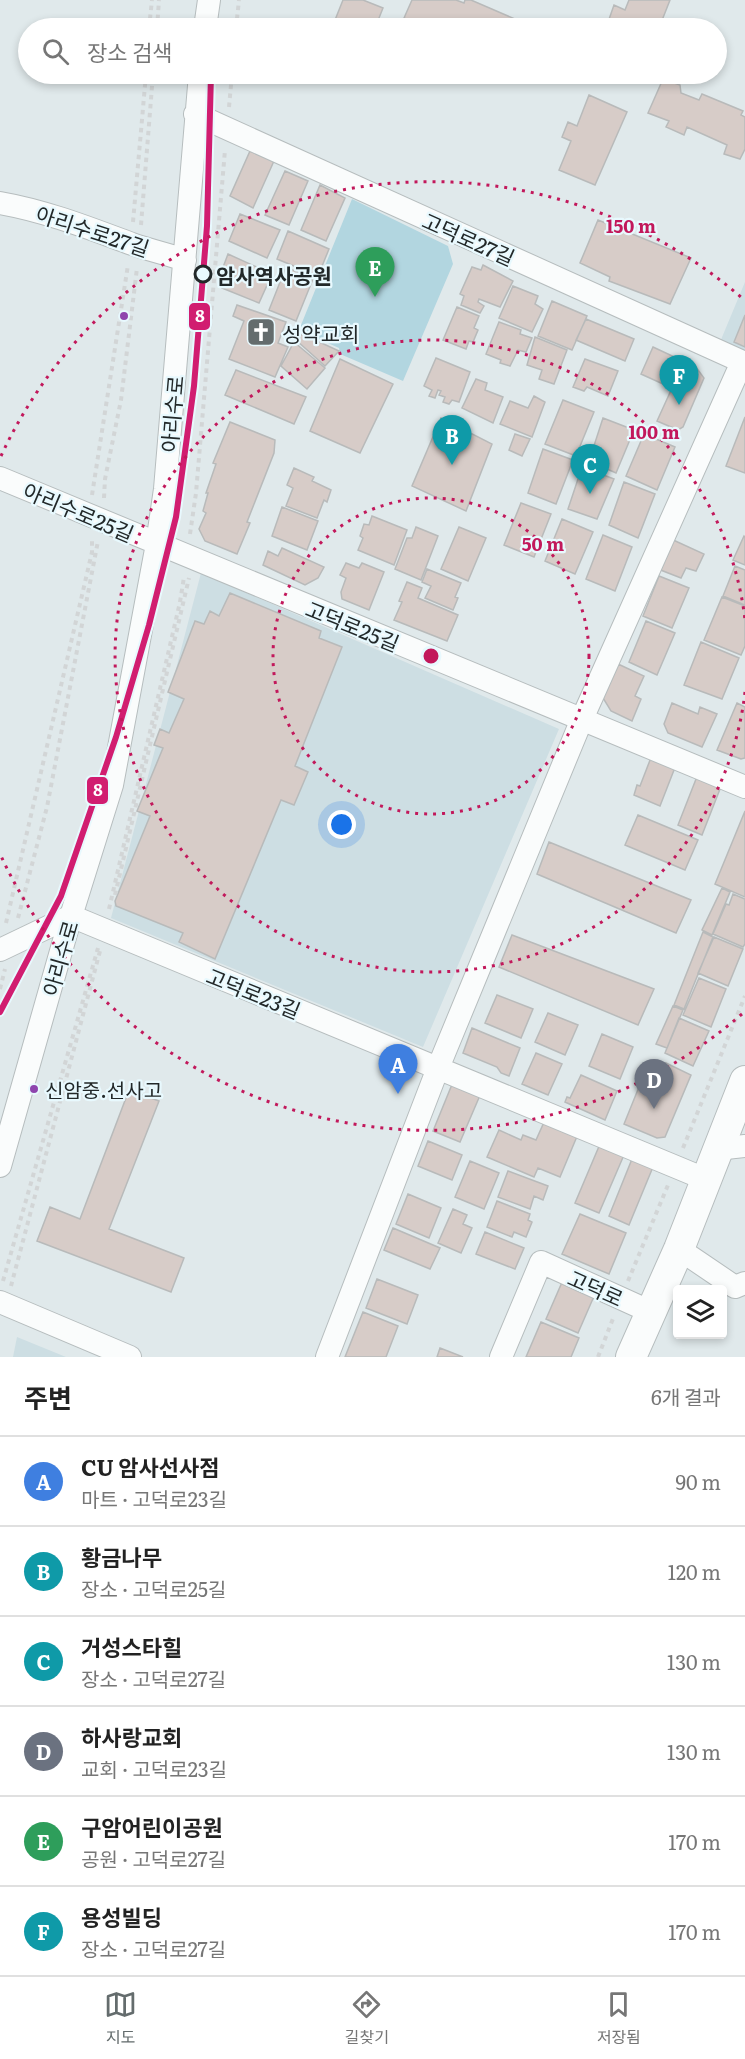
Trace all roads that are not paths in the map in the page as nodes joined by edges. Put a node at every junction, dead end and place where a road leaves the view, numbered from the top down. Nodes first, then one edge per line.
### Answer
1 (209, 0) edge
2 (206, 18) edge
3 (199, 84) edge
4 (195, 114) junction
5 (0, 203) edge
6 (185, 260) junction
7 (743, 363) edge
8 (0, 478) edge
9 (157, 544) junction
10 (582, 719) junction
11 (745, 787) edge
12 (71, 916) junction
13 (6, 947) edge
14 (438, 1068) junction
15 (745, 1080) edge
16 (731, 1148) edge
17 (0, 1166) edge
18 (705, 1179) junction
19 (679, 1249) junction
20 (745, 1283) edge
21 (0, 1302) edge
22 (651, 1312) junction
23 (130, 1357) edge
24 (327, 1357) edge
25 (501, 1357) edge
26 (632, 1357) edge

1 - 2 street
3 - 4 street, 아리수로
4 - 6 street, 아리수로
4 - 7 street, 고덕로27길
5 - 6 street, 아리수로27길
6 - 9 street, 아리수로
7 - 10 street, 고덕로27길
8 - 9 street, 아리수로25길
9 - 10 street, 고덕로25길
9 - 12 street, 아리수로
10 - 11 street, 고덕로25길
10 - 14 street
12 - 13 street
12 - 14 street, 고덕로23길
12 - 17 street, 아리수로
14 - 18 street, 고덕로23길
14 - 24 street
15 - 16 main road, 고덕로
16 - 18 main road, 고덕로
18 - 19 main road, 고덕로
19 - 20 street
19 - 22 main road, 고덕로
21 - 23 street
22 - 25 street, 고덕로
22 - 26 main road, 고덕로

